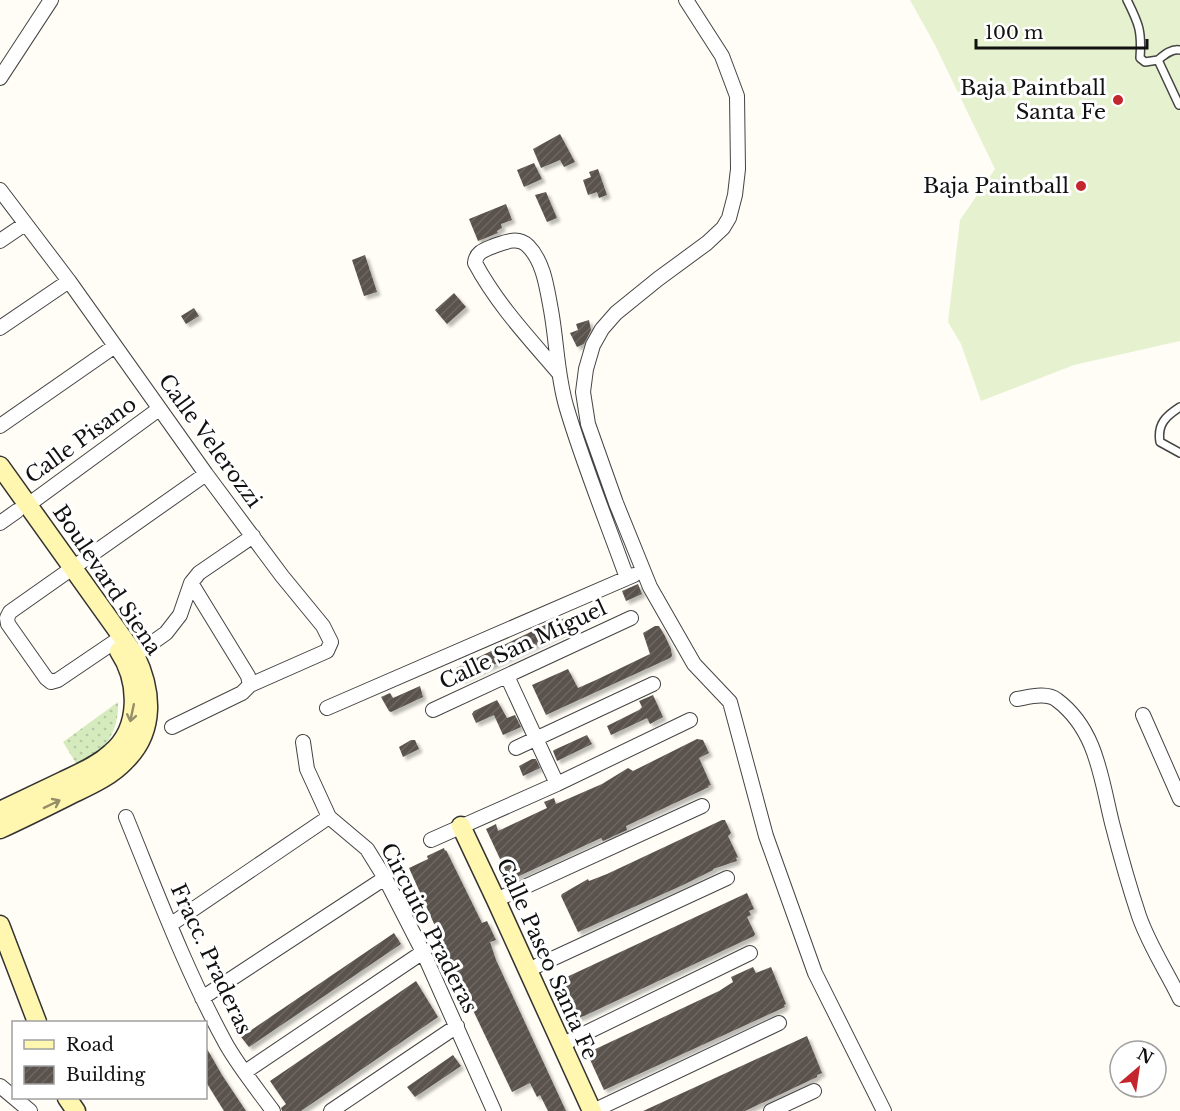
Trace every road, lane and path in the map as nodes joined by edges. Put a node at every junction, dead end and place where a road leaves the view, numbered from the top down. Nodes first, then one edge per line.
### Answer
1 (51, 0) edge
2 (686, 0) edge
3 (1127, 0) edge
4 (1180, 50) edge
5 (1158, 60) junction
6 (0, 78) edge
7 (1179, 105) edge
8 (0, 189) edge
9 (25, 224) junction
10 (0, 241) edge
11 (69, 281) junction
12 (0, 327) edge
13 (115, 346) junction
14 (558, 372) junction
15 (1180, 407) edge
16 (159, 409) junction
17 (0, 426) edge
18 (1180, 453) edge
19 (0, 466) edge
20 (206, 474) junction
21 (0, 487) edge
22 (22, 508) junction
23 (0, 523) edge
24 (253, 536) junction
25 (644, 571) junction
26 (69, 572) junction
27 (627, 578) junction
28 (191, 583) junction
29 (631, 618) dead end
30 (118, 639) junction
31 (135, 655) junction
32 (507, 676) junction
33 (653, 684) dead end
34 (250, 685) junction
35 (1017, 699) dead end
36 (327, 708) dead end
37 (433, 710) dead end
38 (1143, 715) dead end
39 (690, 720) dead end
40 (172, 727) dead end
41 (536, 738) junction
42 (303, 742) dead end
43 (516, 748) dead end
44 (557, 784) junction
45 (1180, 799) edge
46 (702, 806) dead end
47 (0, 811) edge
48 (126, 817) dead end
49 (329, 817) junction
50 (461, 826) junction
51 (0, 830) edge
52 (431, 840) dead end
53 (385, 878) junction
54 (727, 878) dead end
55 (496, 900) junction
56 (0, 925) edge
57 (170, 925) junction
58 (423, 952) junction
59 (750, 953) dead end
60 (528, 970) junction
61 (1177, 984) edge
62 (202, 998) junction
63 (1180, 999) edge
64 (36, 1021) edge
65 (779, 1023) dead end
66 (457, 1026) junction
67 (561, 1045) junction
68 (245, 1072) junction
69 (0, 1086) edge
70 (814, 1090) dead end
71 (12, 1096) edge
72 (16, 1099) edge
73 (492, 1107) edge
74 (30, 1111) edge
75 (273, 1111) edge
76 (331, 1111) edge
77 (477, 1111) edge
78 (592, 1111) edge
79 (771, 1111) edge
80 (884, 1111) edge

1 - 6 street
2 - 25 street
3 - 5 lane
4 - 5 lane
5 - 7 lane
8 - 9 street, Calle Velerozzi
9 - 10 street
9 - 11 street, Calle Velerozzi
11 - 12 street
11 - 13 street, Calle Velerozzi
13 - 16 street, Calle Velerozzi
13 - 17 street
14 - 14 street
14 - 27 street
15 - 18 lane
16 - 20 street, Calle Velerozzi
16 - 22 street, Calle Pisano
19 - 22 street, Boulevard Siena
20 - 24 street, Calle Velerozzi
20 - 26 street
21 - 22 street, Boulevard Siena
22 - 23 street, Calle Pisano
22 - 26 street, Boulevard Siena
24 - 28 street
24 - 34 street, Calle Velerozzi
25 - 27 street
25 - 80 street
26 - 30 street, Boulevard Siena
26 - 30 street
27 - 36 street
28 - 31 street
28 - 34 street
29 - 32 street, Calle San Miguel
30 - 31 street, Boulevard Siena
30 -> 47 street, Boulevard Siena
51 -> 31 street, Boulevard Siena
32 - 37 street, Calle San Miguel
32 - 41 street
33 - 41 street
34 - 40 street
35 - 61 street
38 - 45 street
39 - 44 street
41 - 43 street
41 - 44 street
42 - 49 street, Circuito Praderas
44 - 50 street
46 - 55 street
48 - 57 street, Fracc. Praderas
49 - 53 street, Circuito Praderas
49 - 57 street
50 - 52 street
50 - 55 street, Calle Paseo Santa Fe
53 - 58 street, Circuito Praderas
53 - 62 street
54 - 60 street
55 - 60 street, Calle Paseo Santa Fe
56 - 64 street
57 - 62 street, Fracc. Praderas
58 - 66 street, Circuito Praderas
58 - 68 street
59 - 67 street
60 - 67 street, Calle Paseo Santa Fe
61 - 63 street
62 - 68 street, Fracc. Praderas
65 - 78 street
66 - 73 street, Circuito Praderas
66 - 76 street
67 - 78 street, Calle Paseo Santa Fe
68 - 75 street, Fracc. Praderas
69 - 71 street
70 - 79 street
72 - 74 street
73 - 77 street

